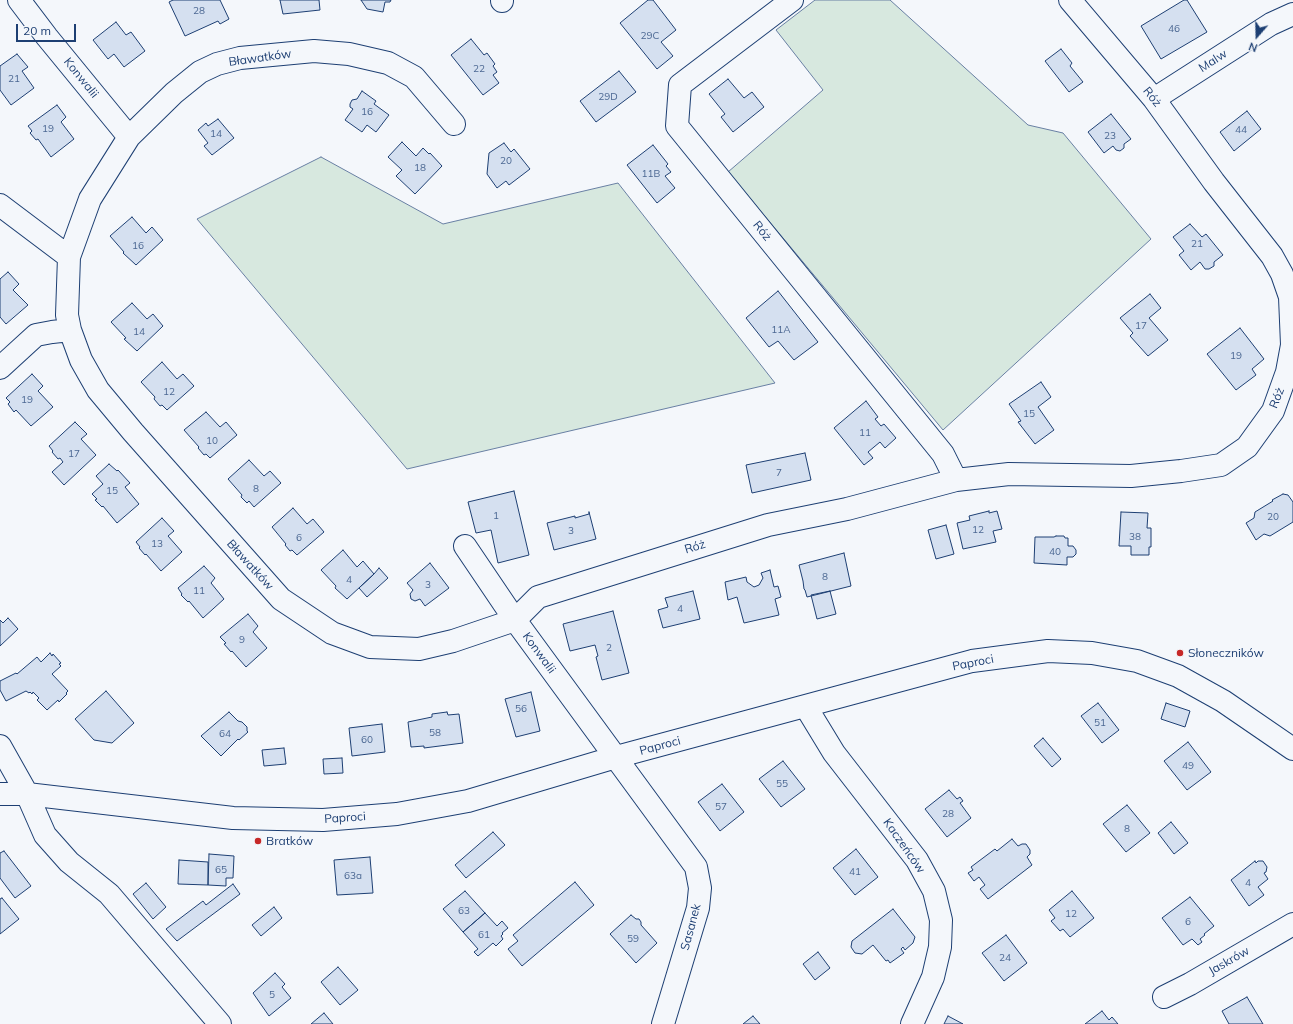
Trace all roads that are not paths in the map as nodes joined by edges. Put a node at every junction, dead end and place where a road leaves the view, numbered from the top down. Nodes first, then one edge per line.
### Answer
1 (19, 0) edge
2 (792, 0) edge
3 (1070, 0) edge
4 (1282, 0) edge
5 (1293, 14) edge
6 (1154, 99) junction
7 (454, 124) dead end
8 (129, 137) junction
9 (0, 205) edge
10 (69, 257) junction
11 (70, 330) junction
12 (0, 368) edge
13 (956, 480) junction
14 (465, 546) dead end
15 (515, 620) junction
16 (806, 707) junction
17 (0, 746) edge
18 (1293, 749) edge
19 (616, 757) junction
20 (0, 794) edge
21 (27, 794) junction
22 (1293, 924) edge
23 (1164, 997) dead end
24 (220, 1024) edge
25 (663, 1024) edge
26 (912, 1024) edge

1 - 8 street, Konwalii
2 - 13 street, Róż
3 - 6 street, Róż
4 - 5 street
5 - 6 street, Malw
6 - 13 street, Róż
7 - 8 street, Bławatków
8 - 10 street, Bławatków
9 - 10 street
10 - 11 street, Bławatków
11 - 12 street
11 - 15 street, Bławatków
13 - 15 street, Róż
14 - 15 street, Konwalii
15 - 19 street, Konwalii
16 - 18 street, Paproci
16 - 19 street, Paproci
16 - 26 street, Kaczeńców
17 - 21 street
19 - 21 street, Paproci
19 - 25 street, Sasanek
20 - 21 street, Paproci
21 - 24 street
22 - 23 street, Jaskrów

